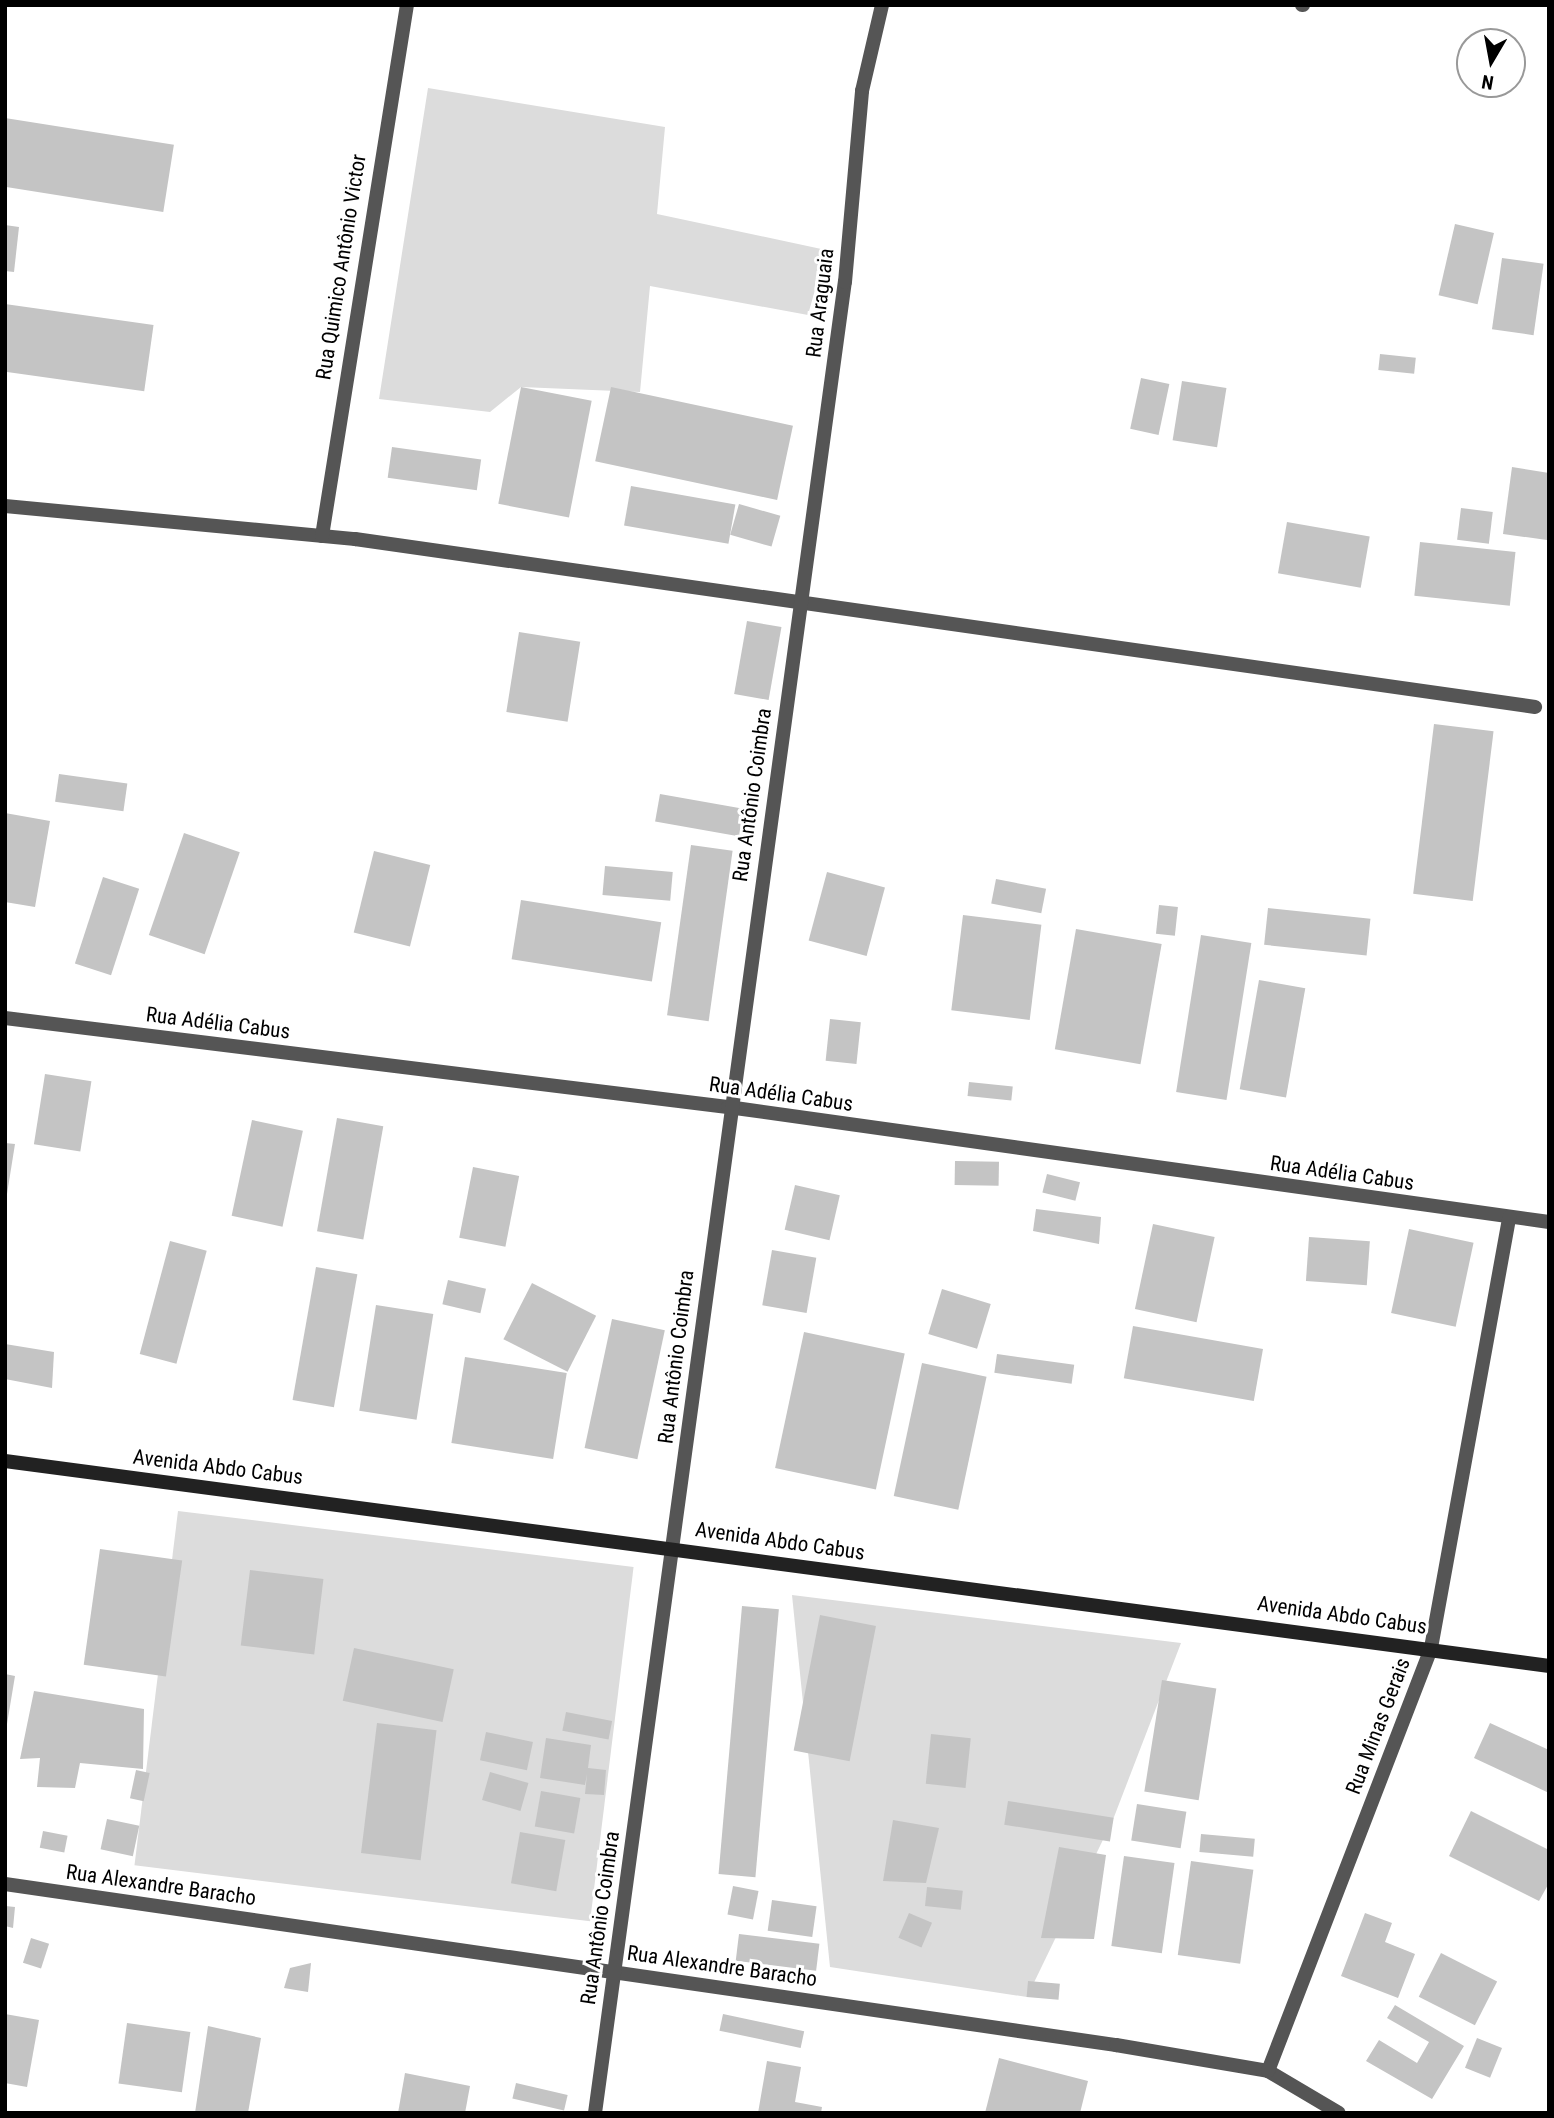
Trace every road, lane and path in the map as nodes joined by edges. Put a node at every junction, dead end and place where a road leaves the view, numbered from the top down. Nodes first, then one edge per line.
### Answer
1 (407, 5) edge
2 (882, 5) edge
3 (5, 506) edge
4 (322, 536) junction
5 (801, 606) junction
6 (1535, 707) dead end
7 (5, 1018) edge
8 (728, 1107) junction
9 (1509, 1217) junction
10 (1549, 1222) edge
11 (5, 1461) edge
12 (674, 1548) junction
13 (1431, 1648) junction
14 (1549, 1666) edge
15 (5, 1884) edge
16 (613, 1972) junction
17 (1268, 2071) junction
18 (595, 2113) edge
19 (1339, 2113) edge

1 - 4 street, Rua Quimico Antônio Victor
2 - 5 street, Rua Araguaia
3 - 4 street
4 - 5 street
5 - 6 street
5 - 8 street, Rua Antônio Coimbra
7 - 8 street, Rua Adélia Cabus
8 - 9 street, Rua Adélia Cabus
8 - 12 street, Rua Antônio Coimbra
9 - 10 street, Rua Adélia Cabus
9 - 13 street, Rua Minas Gerais
11 - 12 main road, Avenida Abdo Cabus
12 - 13 main road, Avenida Abdo Cabus
12 - 16 street, Rua Antônio Coimbra
13 - 14 main road, Avenida Abdo Cabus
13 - 17 street, Rua Minas Gerais
15 - 16 street, Rua Alexandre Baracho
16 - 17 street, Rua Alexandre Baracho
16 - 18 street, Rua Antônio Coimbra
17 - 19 street, Rua Alexandre Baracho

